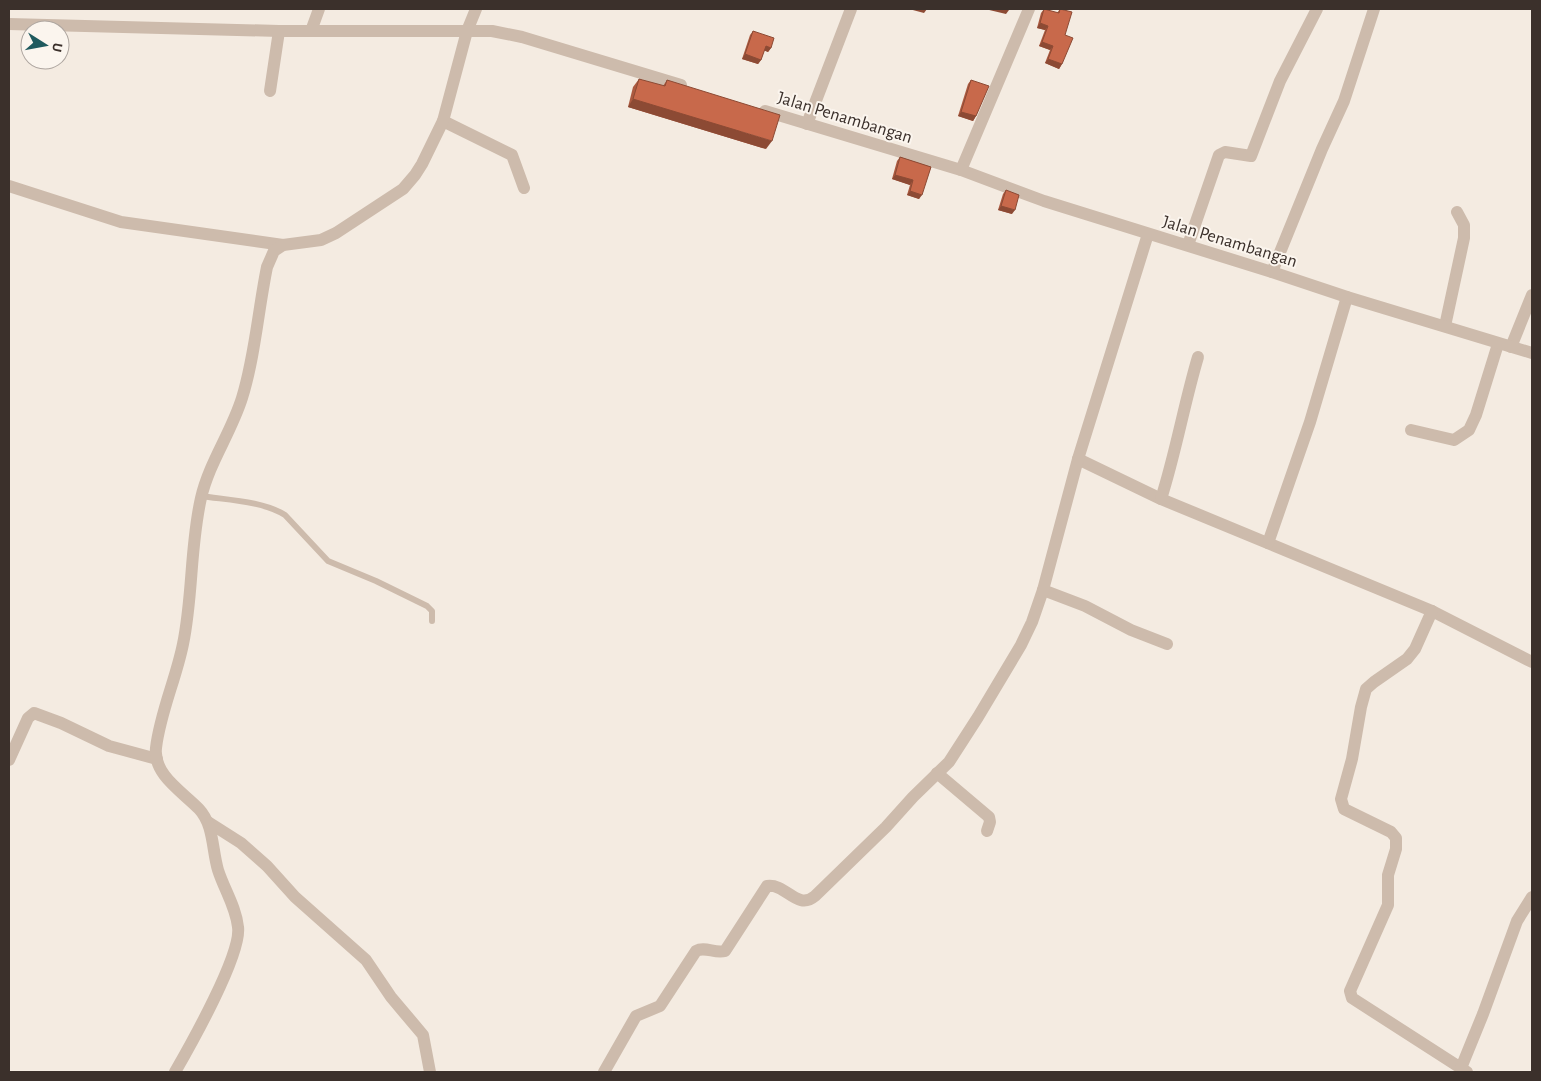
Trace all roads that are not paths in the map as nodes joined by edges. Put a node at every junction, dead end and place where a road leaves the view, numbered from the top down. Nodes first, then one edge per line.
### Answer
1 (319, 9) edge
2 (476, 9) edge
3 (851, 9) edge
4 (1029, 9) edge
5 (1317, 9) edge
6 (1374, 9) edge
7 (9, 24) edge
8 (280, 31) junction
9 (311, 31) junction
10 (467, 31) junction
11 (697, 90) edge
12 (270, 92) dead end
13 (752, 107) edge
14 (443, 121) junction
15 (808, 124) junction
16 (961, 170) junction
17 (9, 186) edge
18 (524, 188) dead end
19 (1457, 212) dead end
20 (1148, 234) junction
21 (283, 245) junction
22 (1188, 245) junction
23 (1272, 272) junction
24 (1532, 295) edge
25 (1347, 297) junction
26 (1445, 326) junction
27 (1498, 344) junction
28 (1511, 347) junction
29 (1532, 353) edge
30 (1198, 357) dead end
31 (1411, 430) dead end
32 (1078, 459) junction
33 (201, 496) junction
34 (1162, 499) junction
35 (1268, 543) junction
36 (1043, 590) junction
37 (1432, 611) junction
38 (432, 621) dead end
39 (1167, 644) dead end
40 (1532, 662) edge
41 (157, 759) junction
42 (9, 760) edge
43 (937, 773) junction
44 (208, 822) junction
45 (987, 831) dead end
46 (1532, 897) edge
47 (1464, 1070) edge
48 (175, 1072) edge
49 (430, 1072) edge
50 (604, 1072) edge

1 - 9 street
2 - 10 street
3 - 15 street
4 - 16 street
5 - 22 street
6 - 23 street
7 - 8 street
8 - 9 street
8 - 12 street
9 - 10 street
10 - 11 street
10 - 14 street
13 - 15 street, Jalan Penambangan
14 - 18 street
14 - 21 street
15 - 16 street, Jalan Penambangan
16 - 20 street, Jalan Penambangan
17 - 21 street
19 - 26 street
20 - 22 street, Jalan Penambangan
20 - 32 street
21 - 33 street
22 - 23 street, Jalan Penambangan
23 - 25 street, Jalan Penambangan
24 - 28 street
25 - 26 street, Jalan Penambangan
25 - 35 street
26 - 27 street, Jalan Penambangan
27 - 28 street, Jalan Penambangan
27 - 31 street
28 - 29 street, Jalan Penambangan
30 - 34 street
32 - 34 street
32 - 36 street
33 - 38 lane
33 - 41 street
34 - 35 street
35 - 37 street
36 - 39 street
36 - 43 street
37 - 40 street
37 - 47 street
41 - 42 street
41 - 44 street
43 - 45 street
43 - 50 street
44 - 48 street
44 - 49 street
46 - 47 street

